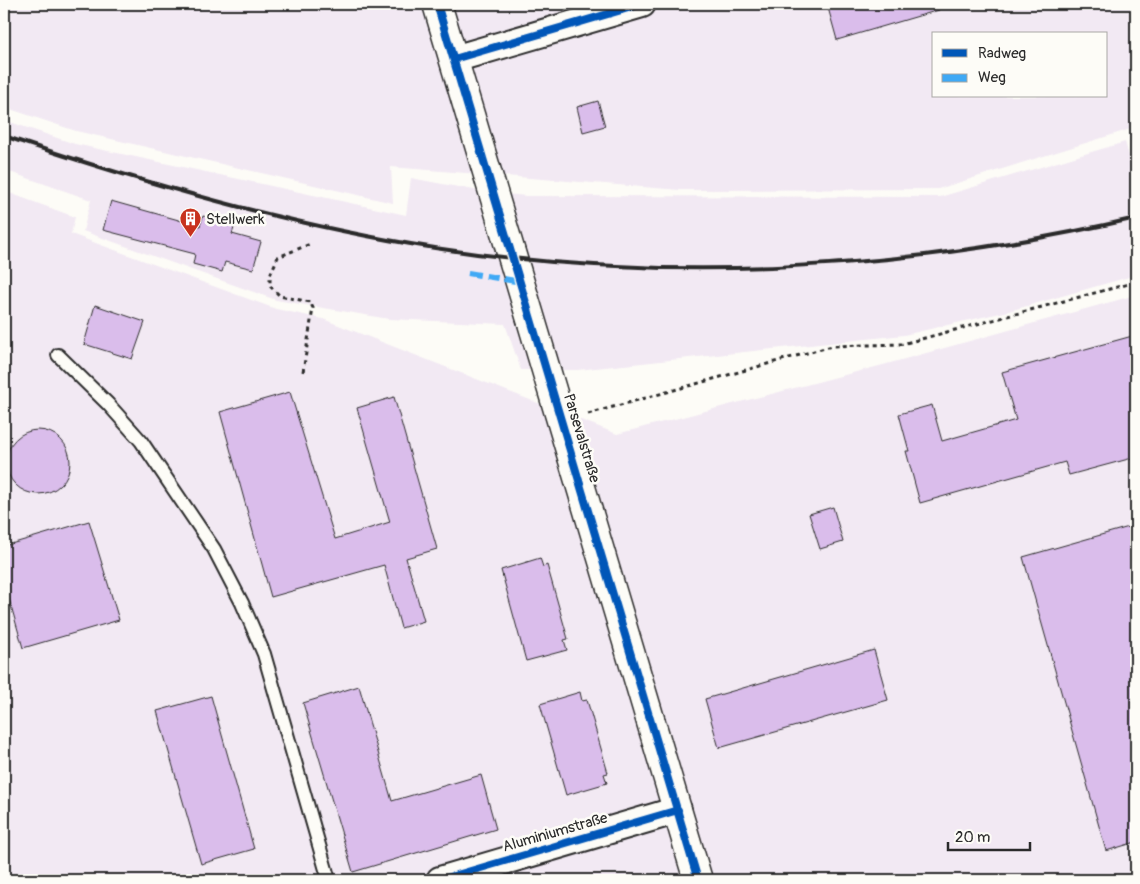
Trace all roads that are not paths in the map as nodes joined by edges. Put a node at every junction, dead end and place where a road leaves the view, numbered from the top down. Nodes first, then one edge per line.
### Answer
1 (438, 4) edge
2 (642, 4) edge
3 (454, 59) junction
4 (58, 355) dead end
5 (678, 810) junction
6 (329, 880) edge
7 (440, 880) edge
8 (698, 880) edge

1 - 3 street, Parsevalstraße
2 - 3 street
3 - 5 street, Parsevalstraße
4 - 6 lane
5 - 7 street, Aluminiumstraße
5 - 8 street, Parsevalstraße

